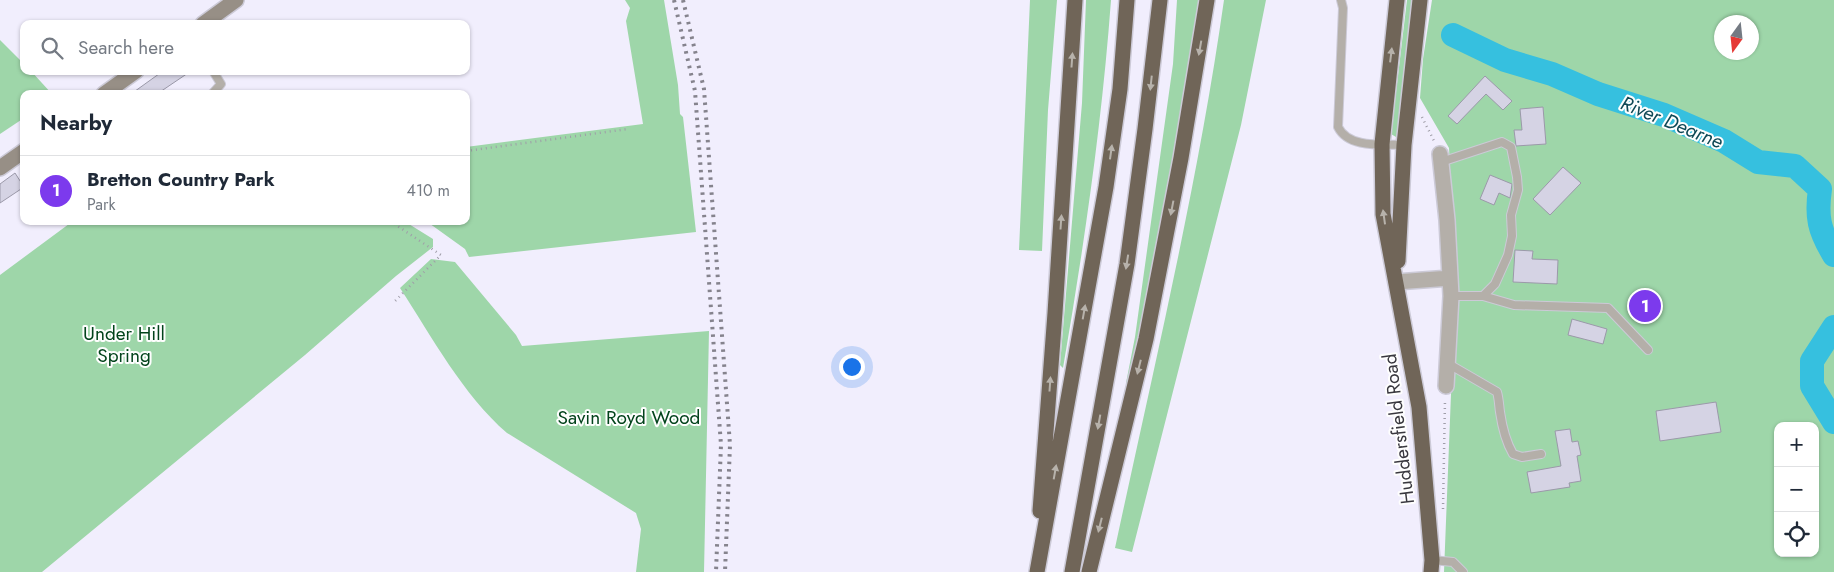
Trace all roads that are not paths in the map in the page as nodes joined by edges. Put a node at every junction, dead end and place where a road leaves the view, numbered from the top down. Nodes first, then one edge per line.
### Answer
1 (236, 0) edge
2 (1076, 0) edge
3 (1127, 0) edge
4 (1160, 0) edge
5 (1207, 0) edge
6 (1342, 0) edge
7 (1397, 0) edge
8 (1420, 0) edge
9 (208, 20) edge
10 (130, 75) edge
11 (215, 75) edge
12 (110, 90) edge
13 (215, 90) edge
14 (1382, 144) junction
15 (1404, 145) junction
16 (20, 154) edge
17 (1440, 158) joint
18 (0, 168) edge
19 (1450, 278) junction
20 (1396, 282) junction
21 (1451, 296) junction
22 (1483, 296) junction
23 (1648, 350) dead end
24 (1447, 363) junction
25 (1446, 386) road end
26 (1541, 454) dead end
27 (1431, 566) edge
28 (1036, 572) edge
29 (1072, 572) edge
30 (1088, 572) edge
31 (1463, 572) edge

1 - 9 street
28 -> 2 highway
28 -> 3 highway
4 -> 29 highway
5 -> 30 highway
6 - 14 lane
14 -> 7 highway, Huddersfield Road
8 - 15 highway, Huddersfield Road
10 - 12 street
11 - 13 lane
14 - 15 lane
20 -> 14 highway, Huddersfield Road
15 - 20 highway, Huddersfield Road
16 - 18 street
17 - 19 street
17 - 22 lane
19 - 20 street
19 - 21 street
20 - 27 highway, Huddersfield Road
21 - 22 lane
21 - 24 street
22 - 23 lane
24 - 25 street
24 - 26 lane
27 - 31 lane

